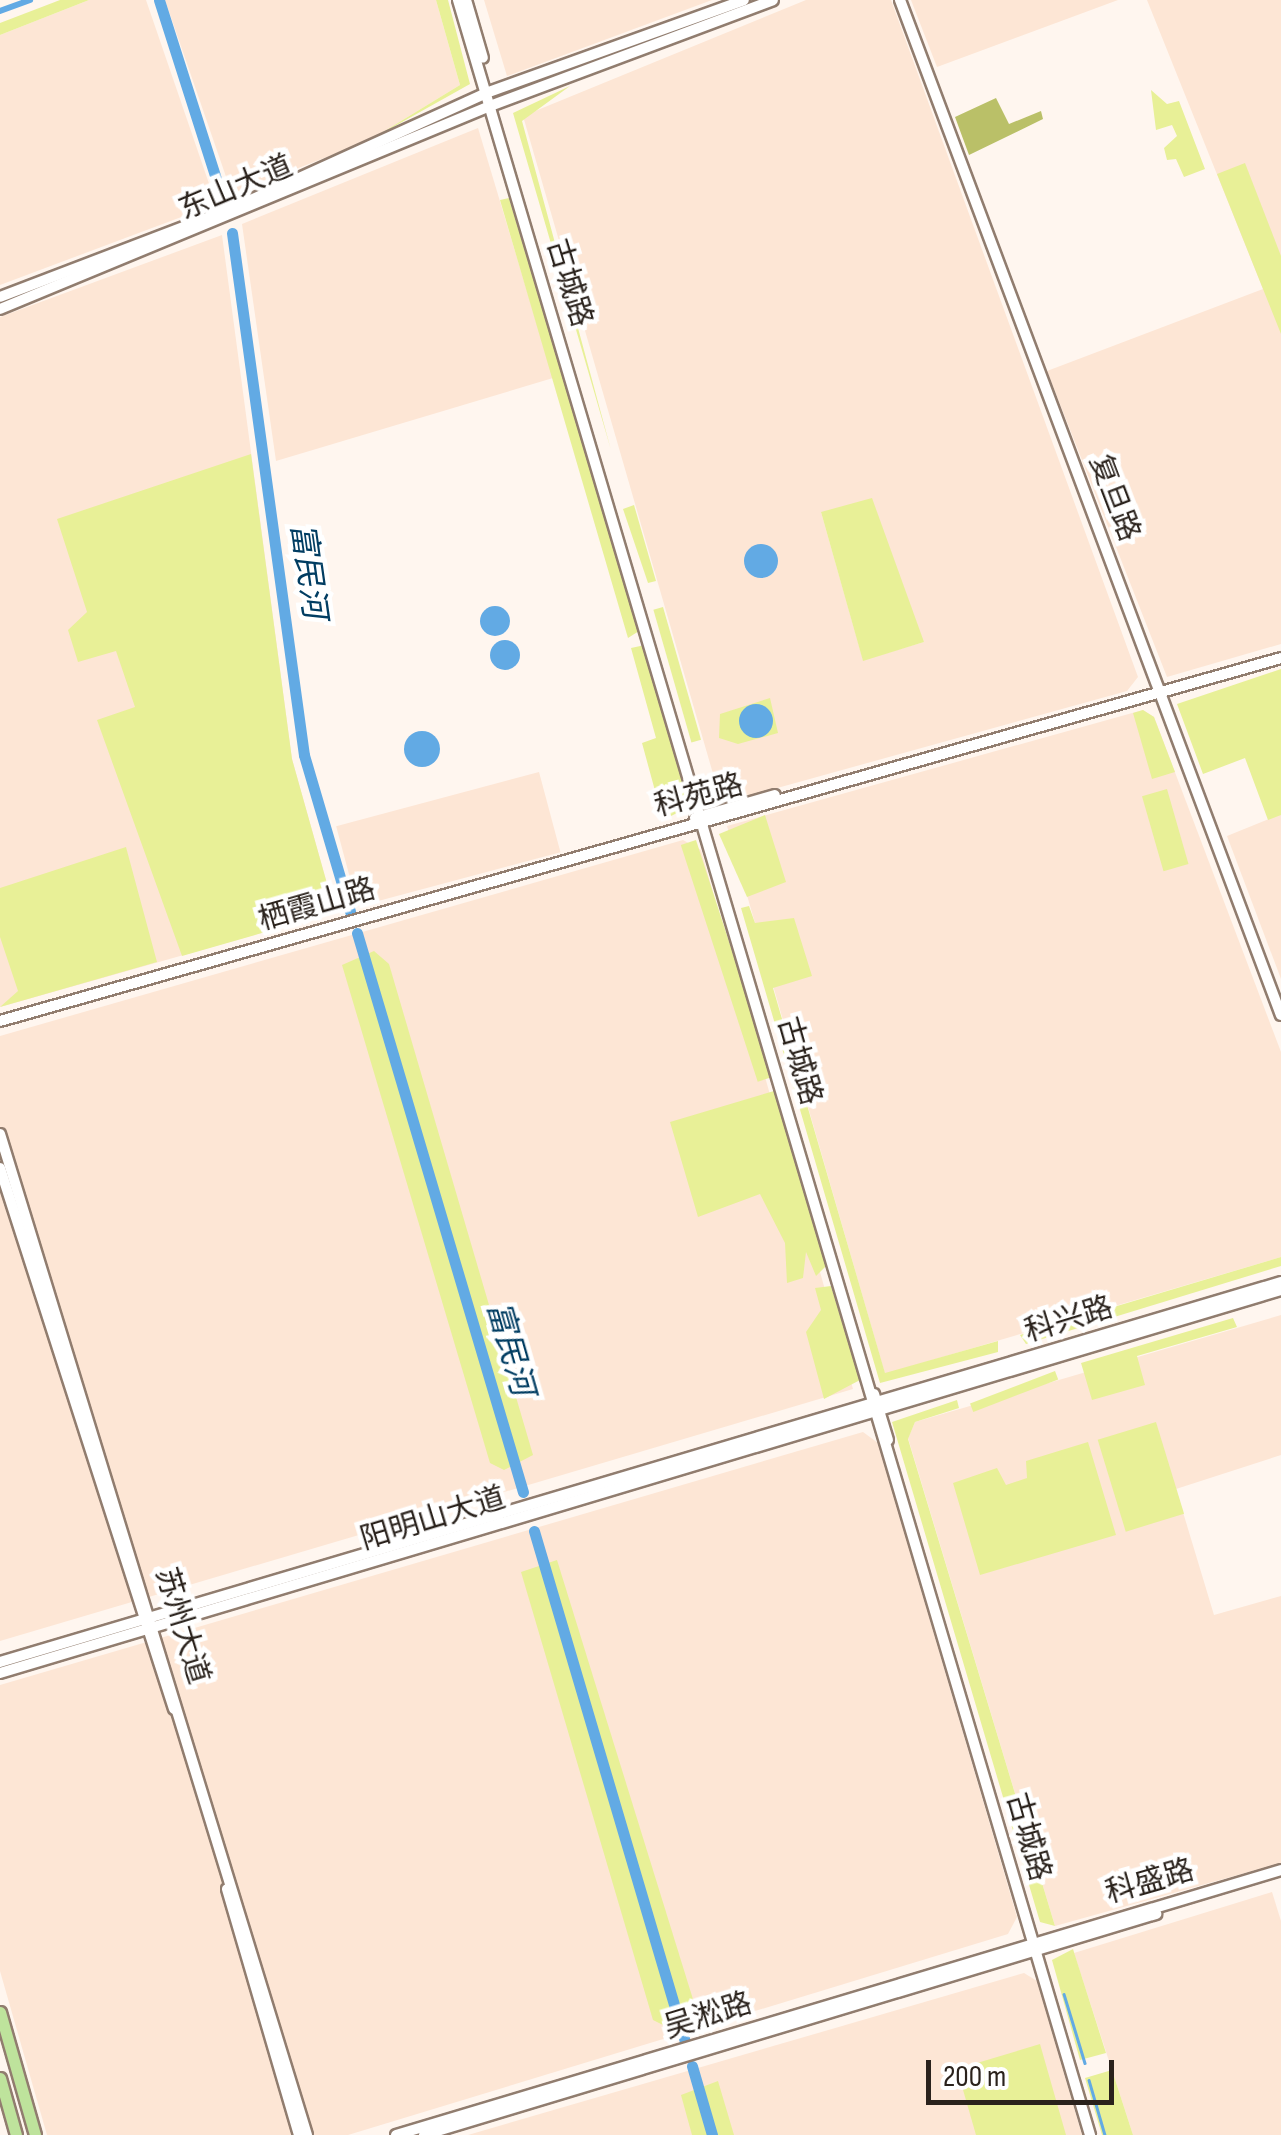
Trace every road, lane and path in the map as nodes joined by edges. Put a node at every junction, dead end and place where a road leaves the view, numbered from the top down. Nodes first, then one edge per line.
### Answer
1 (462, 0) edge
2 (744, 0) edge
3 (773, 0) edge
4 (900, 0) edge
5 (492, 100) junction
6 (0, 298) edge
7 (0, 310) edge
8 (1281, 655) edge
9 (1160, 691) junction
10 (705, 818) junction
11 (647, 836) joint
12 (1281, 1015) edge
13 (0, 1021) edge
14 (0, 1134) edge
15 (0, 1168) edge
16 (1281, 1282) edge
17 (1281, 1290) edge
18 (875, 1409) junction
19 (152, 1625) junction
20 (0, 1662) edge
21 (0, 1673) edge
22 (1281, 1873) edge
23 (1037, 1946) junction
24 (0, 2012) edge
25 (0, 2078) edge
26 (16, 2135) edge
27 (36, 2135) edge
28 (299, 2135) edge
29 (307, 2135) edge
30 (396, 2135) edge
31 (424, 2135) edge
32 (1093, 2135) edge

1 - 5 main road, 古城路
2 - 5 main road
3 - 5 main road
4 - 9 main road, 复旦路
5 - 6 main road, 东山大道
5 - 7 main road, 东山大道
5 - 10 main road, 古城路
8 - 9 main road, 科苑路
9 - 10 main road, 科苑路
9 - 12 main road, 复旦路
10 - 11 main road, 科苑路
10 - 18 main road, 古城路
11 - 13 main road, 栖霞山路
14 - 19 main road, 苏州大道
15 - 19 main road, 苏州大道
16 - 18 main road, 科兴路
17 - 18 main road, 科兴路
18 - 19 main road, 阳明山大道
18 - 23 main road, 古城路
19 - 20 main road, 阳明山大道
19 - 21 main road, 阳明山大道
19 - 28 main road, 苏州大道
19 - 29 main road, 苏州大道
22 - 23 main road, 科盛路
23 - 30 main road, 吴淞路
23 - 31 main road, 吴淞路
23 - 32 main road, 古城路
24 - 27 main road
25 - 26 main road

